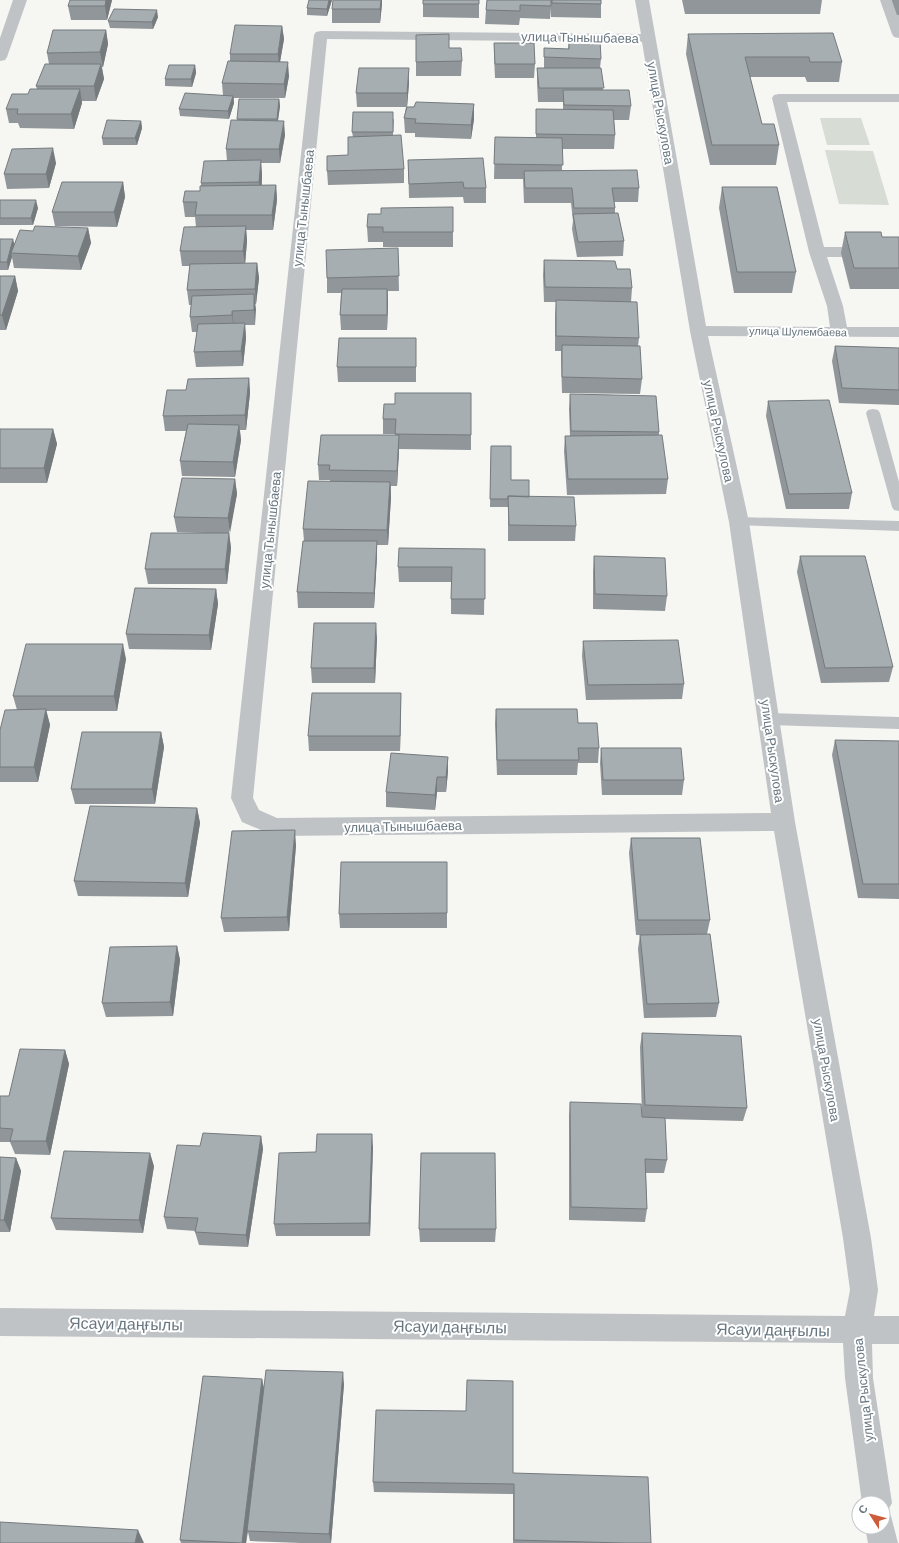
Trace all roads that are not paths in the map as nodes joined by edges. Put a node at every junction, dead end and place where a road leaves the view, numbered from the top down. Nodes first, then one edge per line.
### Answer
1 (20, 0) edge
2 (642, 0) edge
3 (887, 0) edge
4 (899, 34) edge
5 (648, 38) junction
6 (0, 56) edge
7 (899, 98) edge
8 (817, 252) junction
9 (899, 252) edge
10 (698, 331) junction
11 (839, 331) junction
12 (899, 332) edge
13 (873, 413) dead end
14 (899, 507) edge
15 (739, 522) junction
16 (899, 526) edge
17 (769, 719) junction
18 (899, 723) edge
19 (784, 822) junction
20 (0, 1322) edge
21 (857, 1330) junction
22 (899, 1330) edge
23 (876, 1495) edge

1 - 6 street
2 - 5 street, улица Рыскулова
3 - 4 street
5 - 10 street, улица Рыскулова
5 - 19 street, улица Тынышбаева
7 - 8 street
8 - 9 street
8 - 11 street
10 - 11 street, улица Шулембаева
10 - 15 street, улица Рыскулова
11 - 12 street, улица Шулембаева
13 - 14 lane
15 - 16 lane
15 - 17 street, улица Рыскулова
17 - 18 lane
17 - 19 street, улица Рыскулова
19 - 21 street, улица Рыскулова
20 - 21 street, Ясауи даңғылы
21 - 22 street, Ясауи даңғылы
21 - 23 street, улица Рыскулова

